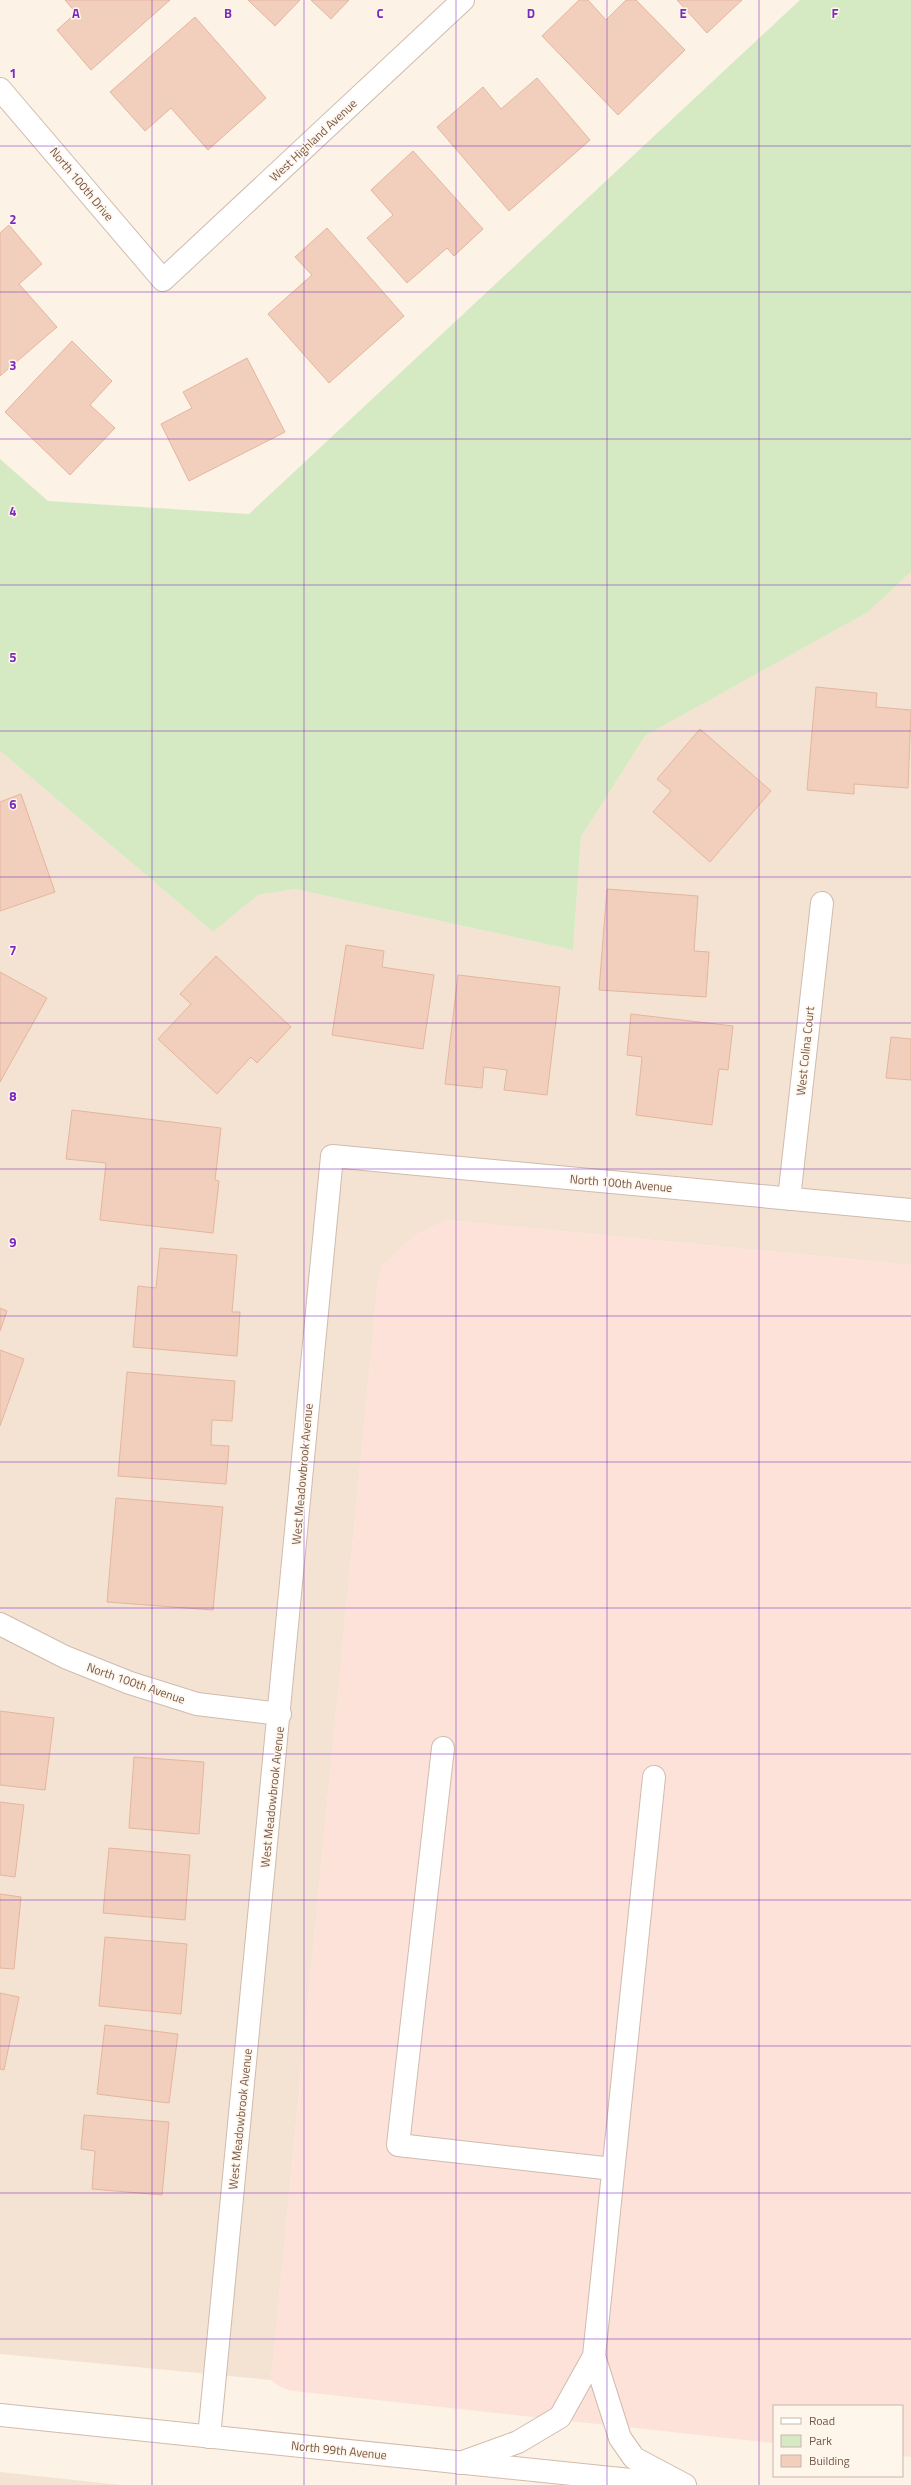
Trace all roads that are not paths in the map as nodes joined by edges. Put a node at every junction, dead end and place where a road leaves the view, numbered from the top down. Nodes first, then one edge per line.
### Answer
1 (463, 0) edge
2 (0, 89) edge
3 (163, 280) joint
4 (822, 903) dead end
5 (332, 1156) joint
6 (789, 1199) junction
7 (911, 1210) edge
8 (0, 1624) edge
9 (280, 1714) junction
10 (444, 1748) dead end
11 (654, 1777) dead end
12 (613, 2169) junction
13 (594, 2356) junction
14 (0, 2415) edge
15 (209, 2437) junction
16 (460, 2462) junction
17 (679, 2485) edge
18 (685, 2485) edge

1 - 3 street, West Highland Avenue
2 - 3 street, North 100th Drive
4 - 6 street, West Colina Court
5 - 6 street, North 100th Avenue
5 - 9 street, West Meadowbrook Avenue
6 - 7 street, North 100th Avenue
8 - 9 street, North 100th Avenue
9 - 15 street, West Meadowbrook Avenue
10 - 12 street
11 - 12 street
12 - 13 street
13 - 16 street
13 - 18 street
14 - 15 street, North 99th Avenue
15 - 16 street, North 99th Avenue
16 - 17 street, North 99th Avenue

